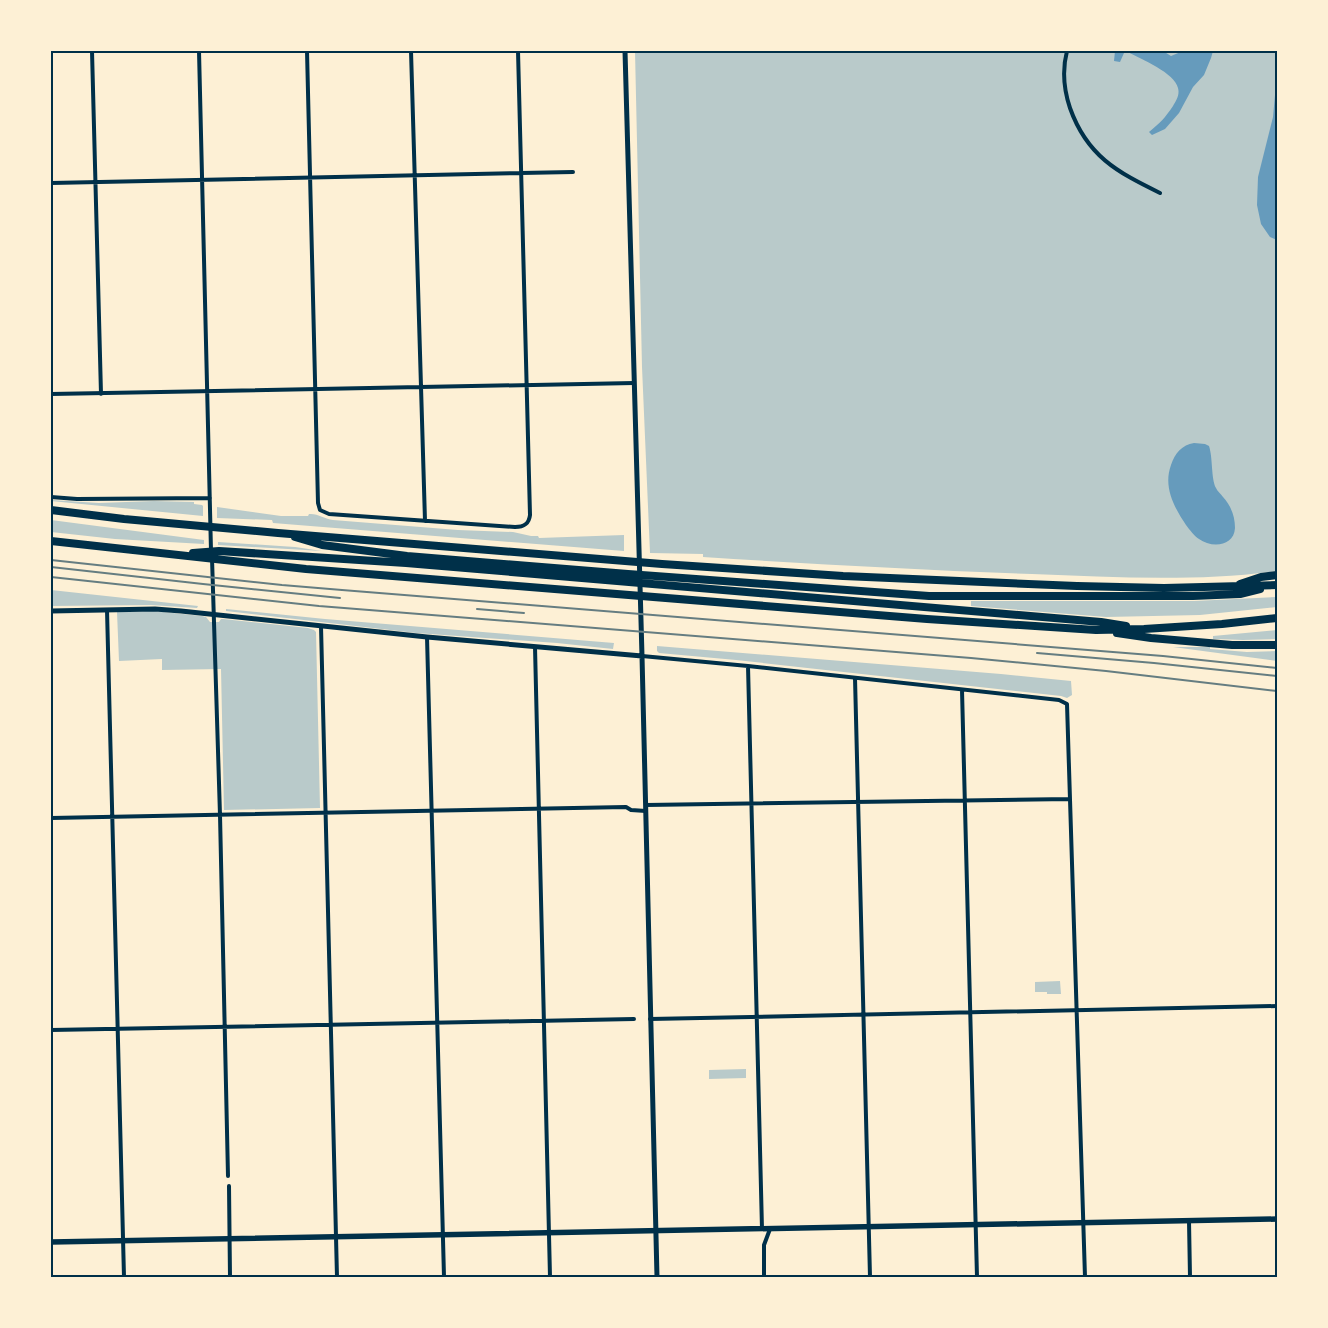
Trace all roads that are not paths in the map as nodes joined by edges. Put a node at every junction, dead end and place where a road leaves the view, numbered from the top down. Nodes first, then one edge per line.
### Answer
1 (92, 51) edge
2 (199, 51) edge
3 (307, 51) edge
4 (411, 51) edge
5 (518, 51) edge
6 (625, 51) edge
7 (1067, 51) edge
8 (572, 172) dead end
9 (521, 173) junction
10 (415, 175) junction
11 (310, 178) junction
12 (202, 180) junction
13 (95, 182) junction
14 (51, 183) edge
15 (1160, 193) dead end
16 (634, 383) junction
17 (527, 385) junction
18 (420, 387) junction
19 (316, 389) junction
20 (207, 391) junction
21 (51, 394) edge
22 (101, 394) junction
23 (51, 497) edge
24 (210, 498) junction
25 (51, 510) edge
26 (425, 521) junction
27 (278, 532) junction
28 (51, 541) edge
29 (171, 554) junction
30 (1277, 574) edge
31 (640, 579) junction
32 (1277, 586) edge
33 (1232, 587) junction
34 (107, 610) junction
35 (51, 611) edge
36 (213, 611) junction
37 (1277, 618) edge
38 (321, 626) junction
39 (1144, 629) junction
40 (1096, 630) junction
41 (427, 637) junction
42 (1277, 645) edge
43 (535, 647) junction
44 (642, 656) junction
45 (748, 666) junction
46 (855, 678) junction
47 (962, 690) junction
48 (1070, 799) junction
49 (965, 800) junction
50 (858, 802) junction
51 (752, 803) junction
52 (646, 808) junction
53 (539, 809) junction
54 (432, 810) junction
55 (325, 813) junction
56 (220, 816) junction
57 (112, 817) junction
58 (51, 818) edge
59 (1277, 1006) edge
60 (1077, 1010) junction
61 (970, 1012) junction
62 (864, 1015) junction
63 (757, 1017) junction
64 (634, 1019) dead end
65 (650, 1019) junction
66 (544, 1020) junction
67 (438, 1022) junction
68 (331, 1025) junction
69 (225, 1027) junction
70 (118, 1029) junction
71 (51, 1030) edge
72 (228, 1176) dead end
73 (228, 1186) dead end
74 (1277, 1220) edge
75 (1189, 1221) junction
76 (1084, 1223) junction
77 (975, 1225) junction
78 (869, 1227) junction
79 (762, 1229) junction
80 (770, 1229) junction
81 (656, 1231) junction
82 (549, 1233) junction
83 (443, 1235) junction
84 (336, 1237) junction
85 (230, 1239) junction
86 (123, 1241) junction
87 (51, 1242) edge
88 (124, 1277) edge
89 (230, 1277) edge
90 (337, 1277) edge
91 (444, 1277) edge
92 (550, 1277) edge
93 (657, 1277) edge
94 (764, 1277) edge
95 (870, 1277) edge
96 (976, 1277) edge
97 (1084, 1277) edge
98 (1190, 1277) edge

1 - 13 street
2 - 12 street
3 - 11 street
4 - 10 street
5 - 9 street
6 - 16 street
7 - 15 street
8 - 9 street
9 - 10 street
9 - 17 street
10 - 11 street
10 - 18 street
11 - 12 street
11 - 19 street
12 - 13 street
12 - 20 street
13 - 14 street
13 - 22 street
16 - 17 street
16 - 31 street
17 - 18 street
17 - 26 street
18 - 19 street
18 - 26 street
19 - 20 street
19 - 26 street
20 - 22 street
20 - 24 street
21 - 22 street
23 - 24 street
24 - 36 street
25 - 27 highway
27 - 31 highway
27 - 33 highway
28 - 29 highway
29 - 31 highway
29 - 40 highway
30 - 33 highway
31 - 32 highway
31 - 39 highway
31 - 44 street
32 - 33 highway
34 - 35 street
34 - 36 street
34 - 57 street
36 - 38 street
36 - 56 street
37 - 39 highway
38 - 41 street
38 - 55 street
39 - 40 highway
40 - 42 highway
41 - 43 street
41 - 54 street
43 - 44 street
43 - 53 street
44 - 45 street
44 - 52 street
45 - 46 street
45 - 51 street
46 - 47 street
46 - 50 street
47 - 48 street
47 - 49 street
48 - 49 street
48 - 60 street
49 - 50 street
49 - 61 street
50 - 51 street
50 - 62 street
51 - 52 street
51 - 63 street
52 - 53 street
52 - 65 street
53 - 54 street
53 - 66 street
54 - 55 street
54 - 67 street
55 - 56 street
55 - 68 street
56 - 57 street
56 - 69 street
57 - 58 street
57 - 70 street
59 - 60 street
60 - 61 street
60 - 76 street
61 - 62 street
61 - 77 street
62 - 63 street
62 - 78 street
63 - 65 street
63 - 79 street
64 - 66 street
65 - 81 street
66 - 67 street
66 - 82 street
67 - 68 street
67 - 83 street
68 - 69 street
68 - 84 street
69 - 70 street
69 - 72 street
70 - 71 street
70 - 86 street
73 - 85 street
74 - 75 main road
75 - 76 main road
75 - 98 street
76 - 77 main road
76 - 97 street
77 - 78 main road
77 - 96 street
78 - 80 main road
78 - 95 street
79 - 80 main road
79 - 81 main road
80 - 94 street
81 - 82 main road
81 - 93 street
82 - 83 main road
82 - 92 street
83 - 84 main road
83 - 91 street
84 - 85 main road
84 - 90 street
85 - 86 main road
85 - 89 street
86 - 87 main road
86 - 88 street

